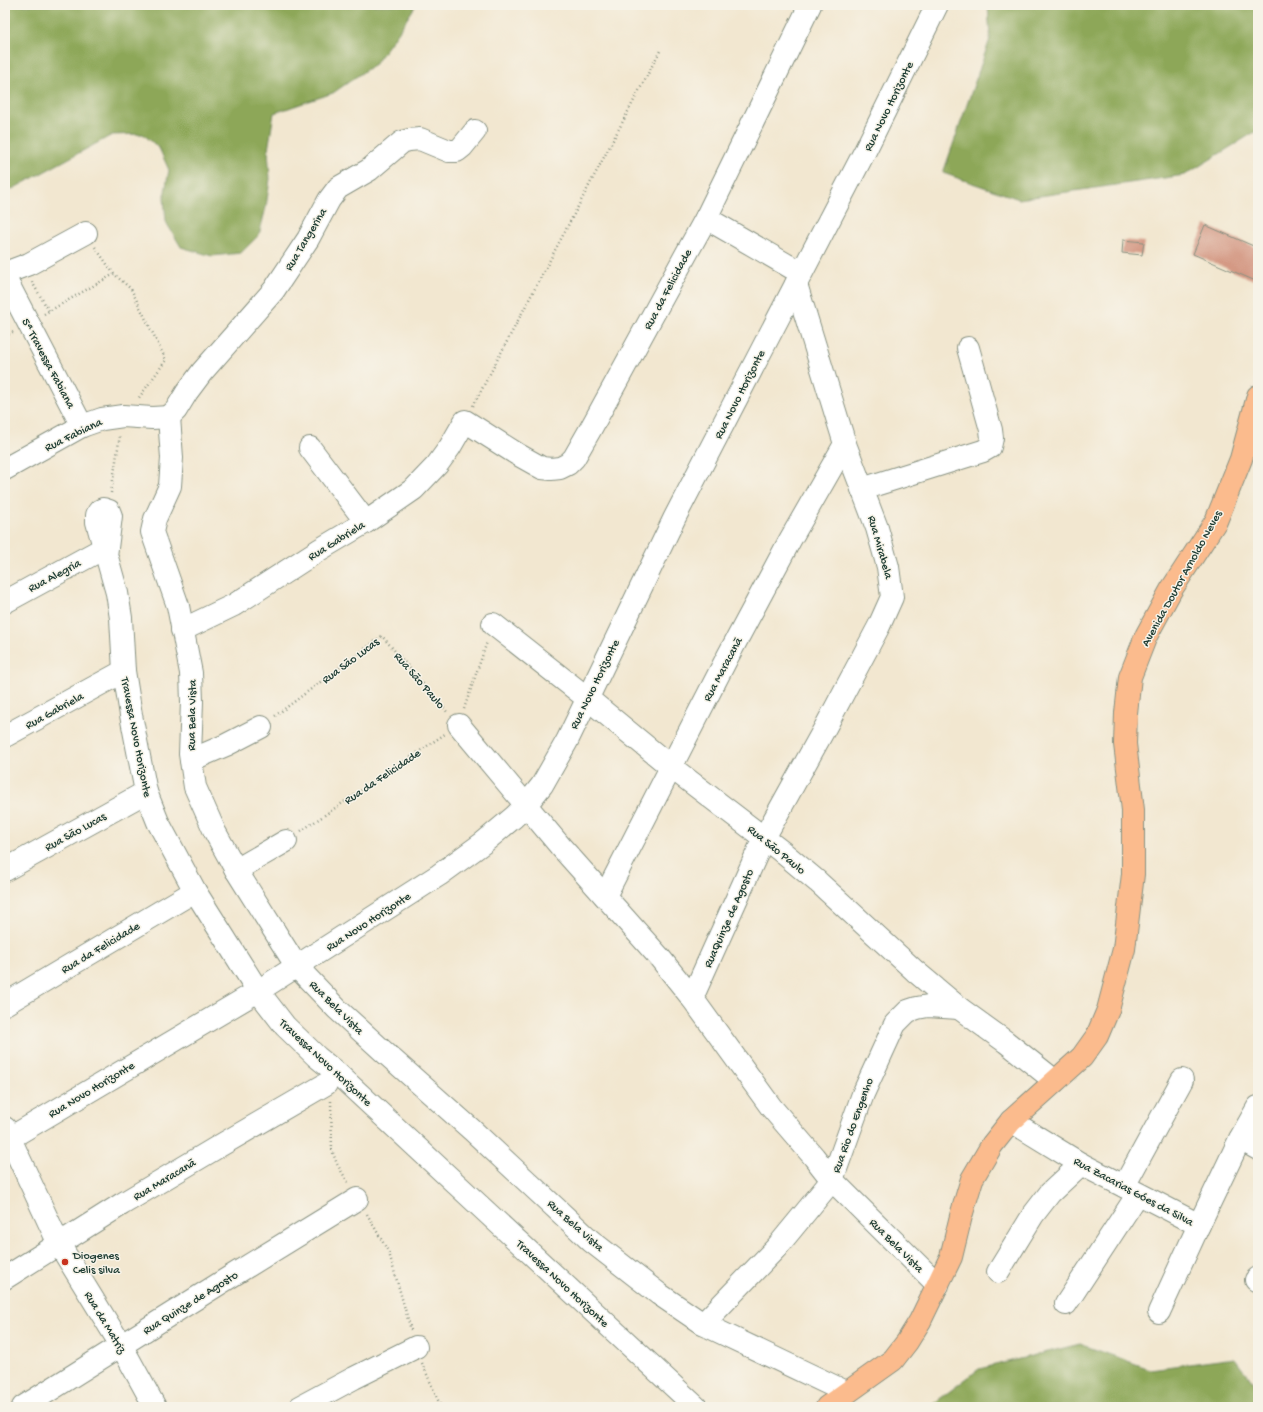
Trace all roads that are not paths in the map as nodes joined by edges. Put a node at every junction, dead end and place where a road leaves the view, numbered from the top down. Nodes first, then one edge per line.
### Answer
1 (810, 5) edge
2 (937, 5) edge
3 (475, 130) dead end
4 (706, 218) junction
5 (86, 233) road end
6 (11, 273) edge
7 (799, 278) junction
8 (968, 348) dead end
9 (1258, 396) edge
10 (169, 417) junction
11 (465, 421) joint
12 (82, 426) junction
13 (845, 444) junction
14 (310, 448) dead end
15 (5, 469) edge
16 (862, 489) junction
17 (109, 511) road end
18 (366, 522) junction
19 (105, 552) junction
20 (5, 602) edge
21 (493, 624) road end
22 (182, 630) junction
23 (124, 671) junction
24 (587, 698) junction
25 (459, 725) road end
26 (261, 727) road end
27 (5, 736) edge
28 (190, 760) junction
29 (671, 767) junction
30 (146, 792) junction
31 (526, 805) junction
32 (764, 838) junction
33 (286, 841) road end
34 (5, 870) edge
35 (236, 870) junction
36 (195, 891) junction
37 (605, 896) junction
38 (297, 967) junction
39 (258, 991) junction
40 (692, 998) junction
41 (5, 1004) edge
42 (959, 1008) junction
43 (1182, 1080) dead end
44 (1055, 1081) junction
45 (326, 1084) road end
46 (1258, 1107) edge
47 (1011, 1121) junction
48 (6, 1136) edge
49 (1249, 1144) edge
50 (1081, 1164) junction
51 (832, 1180) junction
52 (1131, 1190) junction
53 (357, 1199) road end
54 (1199, 1226) junction
55 (59, 1244) junction
56 (998, 1272) dead end
57 (5, 1278) edge
58 (938, 1285) junction
59 (1066, 1304) dead end
60 (1159, 1312) dead end
61 (703, 1324) junction
62 (121, 1345) junction
63 (416, 1347) road end
64 (835, 1401) edge
65 (23, 1407) edge
66 (156, 1407) edge
67 (300, 1407) edge
68 (696, 1407) edge

1 - 4 street, Rua da Felicidade
2 - 7 street, Rua Novo Horizonte
3 - 10 street, Rua Tangerina
4 - 7 street
4 - 11 street, Rua da Felicidade
5 - 6 street
6 - 12 street, 5ª Travessa Fabiana
7 - 13 street, Rua Mirabela
7 - 24 street, Rua Novo Horizonte
8 - 16 street
9 - 44 main road, Avenida Doutor Arnoldo Neves
10 - 12 street, Rua Fabiana
10 - 22 street, Rua Bela Vista
11 - 18 street, Rua Gabriela
12 - 15 street, Rua Fabiana
13 - 16 street, Rua Mirabela
13 - 29 street, Rua Maracanã
14 - 18 street
16 - 32 street, Rua Mirabela
17 - 19 street, Travessa Novo Horizonte
18 - 22 street, Rua Gabriela
19 - 20 street, Rua Alegria
19 - 23 street, Travessa Novo Horizonte
21 - 24 street, Rua São Paulo
22 - 28 street, Rua Bela Vista
23 - 27 street, Rua Gabriela
23 - 30 street, Travessa Novo Horizonte
24 - 29 street, Rua São Paulo
24 - 31 street, Rua Novo Horizonte
25 - 31 street, Rua Bela Vista
26 - 28 street
28 - 35 street, Rua Bela Vista
29 - 32 street, Rua São Paulo
29 - 37 street, Rua Maracanã
30 - 34 street, Rua São Lucas
30 - 36 street, Travessa Novo Horizonte
31 - 37 street, Rua Bela Vista
31 - 38 street, Rua Novo Horizonte
32 - 40 street, RuaQuinze de Agosto
32 - 42 street, Rua São Paulo
33 - 35 street
35 - 38 street, Rua Bela Vista
36 - 39 street, Travessa Novo Horizonte
36 - 41 street, Rua da Felicidade
37 - 40 street, Rua Bela Vista
38 - 39 street, Rua Novo Horizonte
38 - 61 street, Rua Bela Vista
39 - 48 street, Rua Novo Horizonte
39 - 68 street, Travessa Novo Horizonte
40 - 51 street, Rua Bela Vista
42 - 44 street, Rua São Paulo
42 - 51 street, Rua Rio do Engenho
43 - 52 street
44 - 47 main road, Avenida Doutor Arnoldo Neves
45 - 55 street, Rua Maracanã
46 - 49 street, Rua Zacarias Góes da Silva
47 - 50 street, Rua Zacarias Góes da Silva
47 - 58 main road, Avenida Doutor Arnoldo Neves
48 - 55 street, Rua da Matriz
49 - 54 street, Rua Zacarias Góes da Silva
50 - 52 street, Rua Zacarias Góes da Silva
50 - 56 street
51 - 58 street, Rua Bela Vista
51 - 61 street, Rua Rio do Engenho
52 - 54 street, Rua Zacarias Góes da Silva
52 - 59 street
53 - 62 street, Rua Quinze de Agosto
54 - 60 street
55 - 57 street, Rua Maracanã
55 - 62 street, Rua da Matriz
58 - 64 main road, Avenida Doutor Arnoldo Neves
61 - 64 street, Rua Bela Vista
62 - 65 street, Rua Quinze de Agosto
62 - 66 street, Rua da Matriz
63 - 67 street

